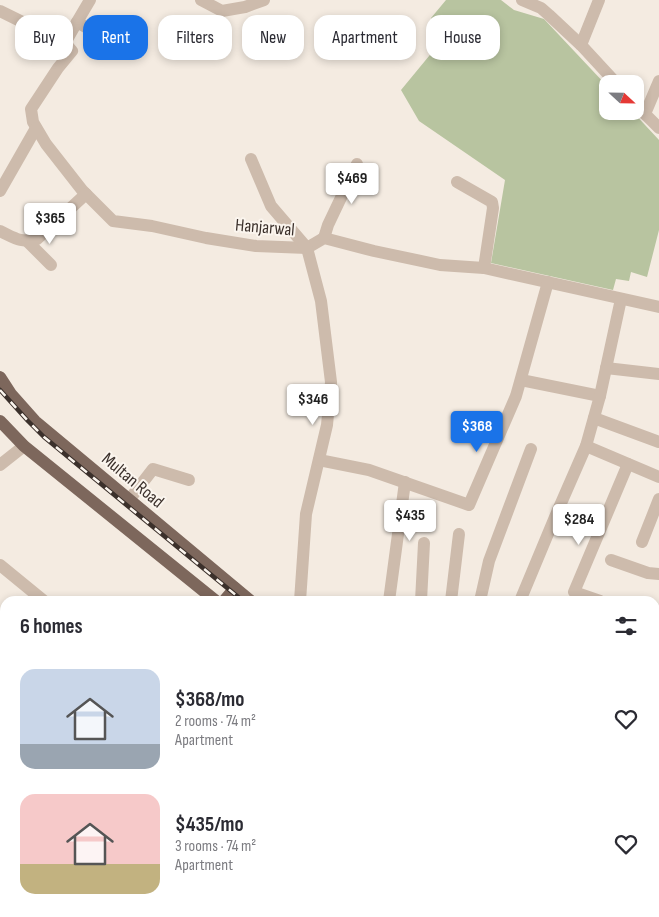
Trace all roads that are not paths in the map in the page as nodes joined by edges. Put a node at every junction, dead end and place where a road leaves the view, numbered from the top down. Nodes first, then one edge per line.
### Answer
1 (90, 0) edge
2 (201, 0) edge
3 (264, 0) edge
4 (522, 0) edge
5 (599, 0) edge
6 (0, 11) edge
7 (15, 18) edge
8 (77, 22) junction
9 (83, 25) edge
10 (73, 29) edge
11 (581, 45) junction
12 (65, 60) edge
13 (609, 75) edge
14 (659, 81) edge
15 (645, 114) joint
16 (36, 128) junction
17 (659, 128) edge
18 (251, 158) dead end
19 (357, 164) dead end
20 (457, 182) dead end
21 (0, 191) edge
22 (86, 194) junction
23 (0, 231) edge
24 (324, 238) junction
25 (27, 241) junction
26 (307, 248) junction
27 (51, 265) dead end
28 (484, 268) junction
29 (548, 282) junction
30 (621, 299) junction
31 (659, 307) edge
32 (606, 368) junction
33 (659, 374) edge
34 (0, 377) edge
35 (521, 380) junction
36 (600, 396) junction
37 (594, 418) junction
38 (0, 421) edge
39 (659, 442) edge
40 (24, 446) junction
41 (586, 446) junction
42 (531, 449) dead end
43 (319, 460) junction
44 (628, 464) junction
45 (0, 465) edge
46 (659, 477) edge
47 (189, 480) dead end
48 (405, 482) junction
49 (659, 499) edge
50 (129, 500) junction
51 (459, 534) dead end
52 (642, 542) dead end
53 (424, 543) dead end
54 (611, 560) dead end
55 (0, 565) edge
56 (659, 574) edge
57 (235, 588) junction
58 (38, 596) edge
59 (210, 596) edge
60 (228, 596) edge
61 (245, 596) edge
62 (300, 596) edge
63 (390, 596) edge
64 (421, 596) edge
65 (452, 596) edge
66 (481, 596) edge
67 (522, 596) edge
68 (586, 596) edge

1 - 8 street
2 - 3 street
4 - 11 street
5 - 11 street
6 - 7 street
8 - 9 street
8 - 10 street
11 - 13 street
12 - 16 street, Hanjarwal
14 - 15 street
15 - 17 street
16 - 21 street
16 - 22 street, Hanjarwal
18 - 26 street
19 - 24 street
20 - 28 street
22 - 25 street
22 - 26 street, Hanjarwal
23 - 25 street
24 - 26 street, Hanjarwal
24 - 28 street
25 - 27 street
26 - 43 street
28 - 29 street
29 - 30 street
29 - 35 street
30 - 31 street
30 - 32 street
32 - 33 street
32 - 36 street
34 - 50 main road, Multan Road
35 - 36 street
35 - 48 street
36 - 37 street
37 - 39 street
37 - 41 street
38 - 40 main road
40 - 45 street
40 - 59 main road
41 - 44 street
41 - 67 street
42 - 66 street
43 - 48 street
43 - 62 street
44 - 46 street
44 - 68 street
47 - 50 street
48 - 63 street
49 - 52 street
50 - 57 main road, Multan Road
51 - 65 street
53 - 64 street
54 - 56 street
55 - 58 street
57 - 60 main road
57 - 61 main road, Multan Road

